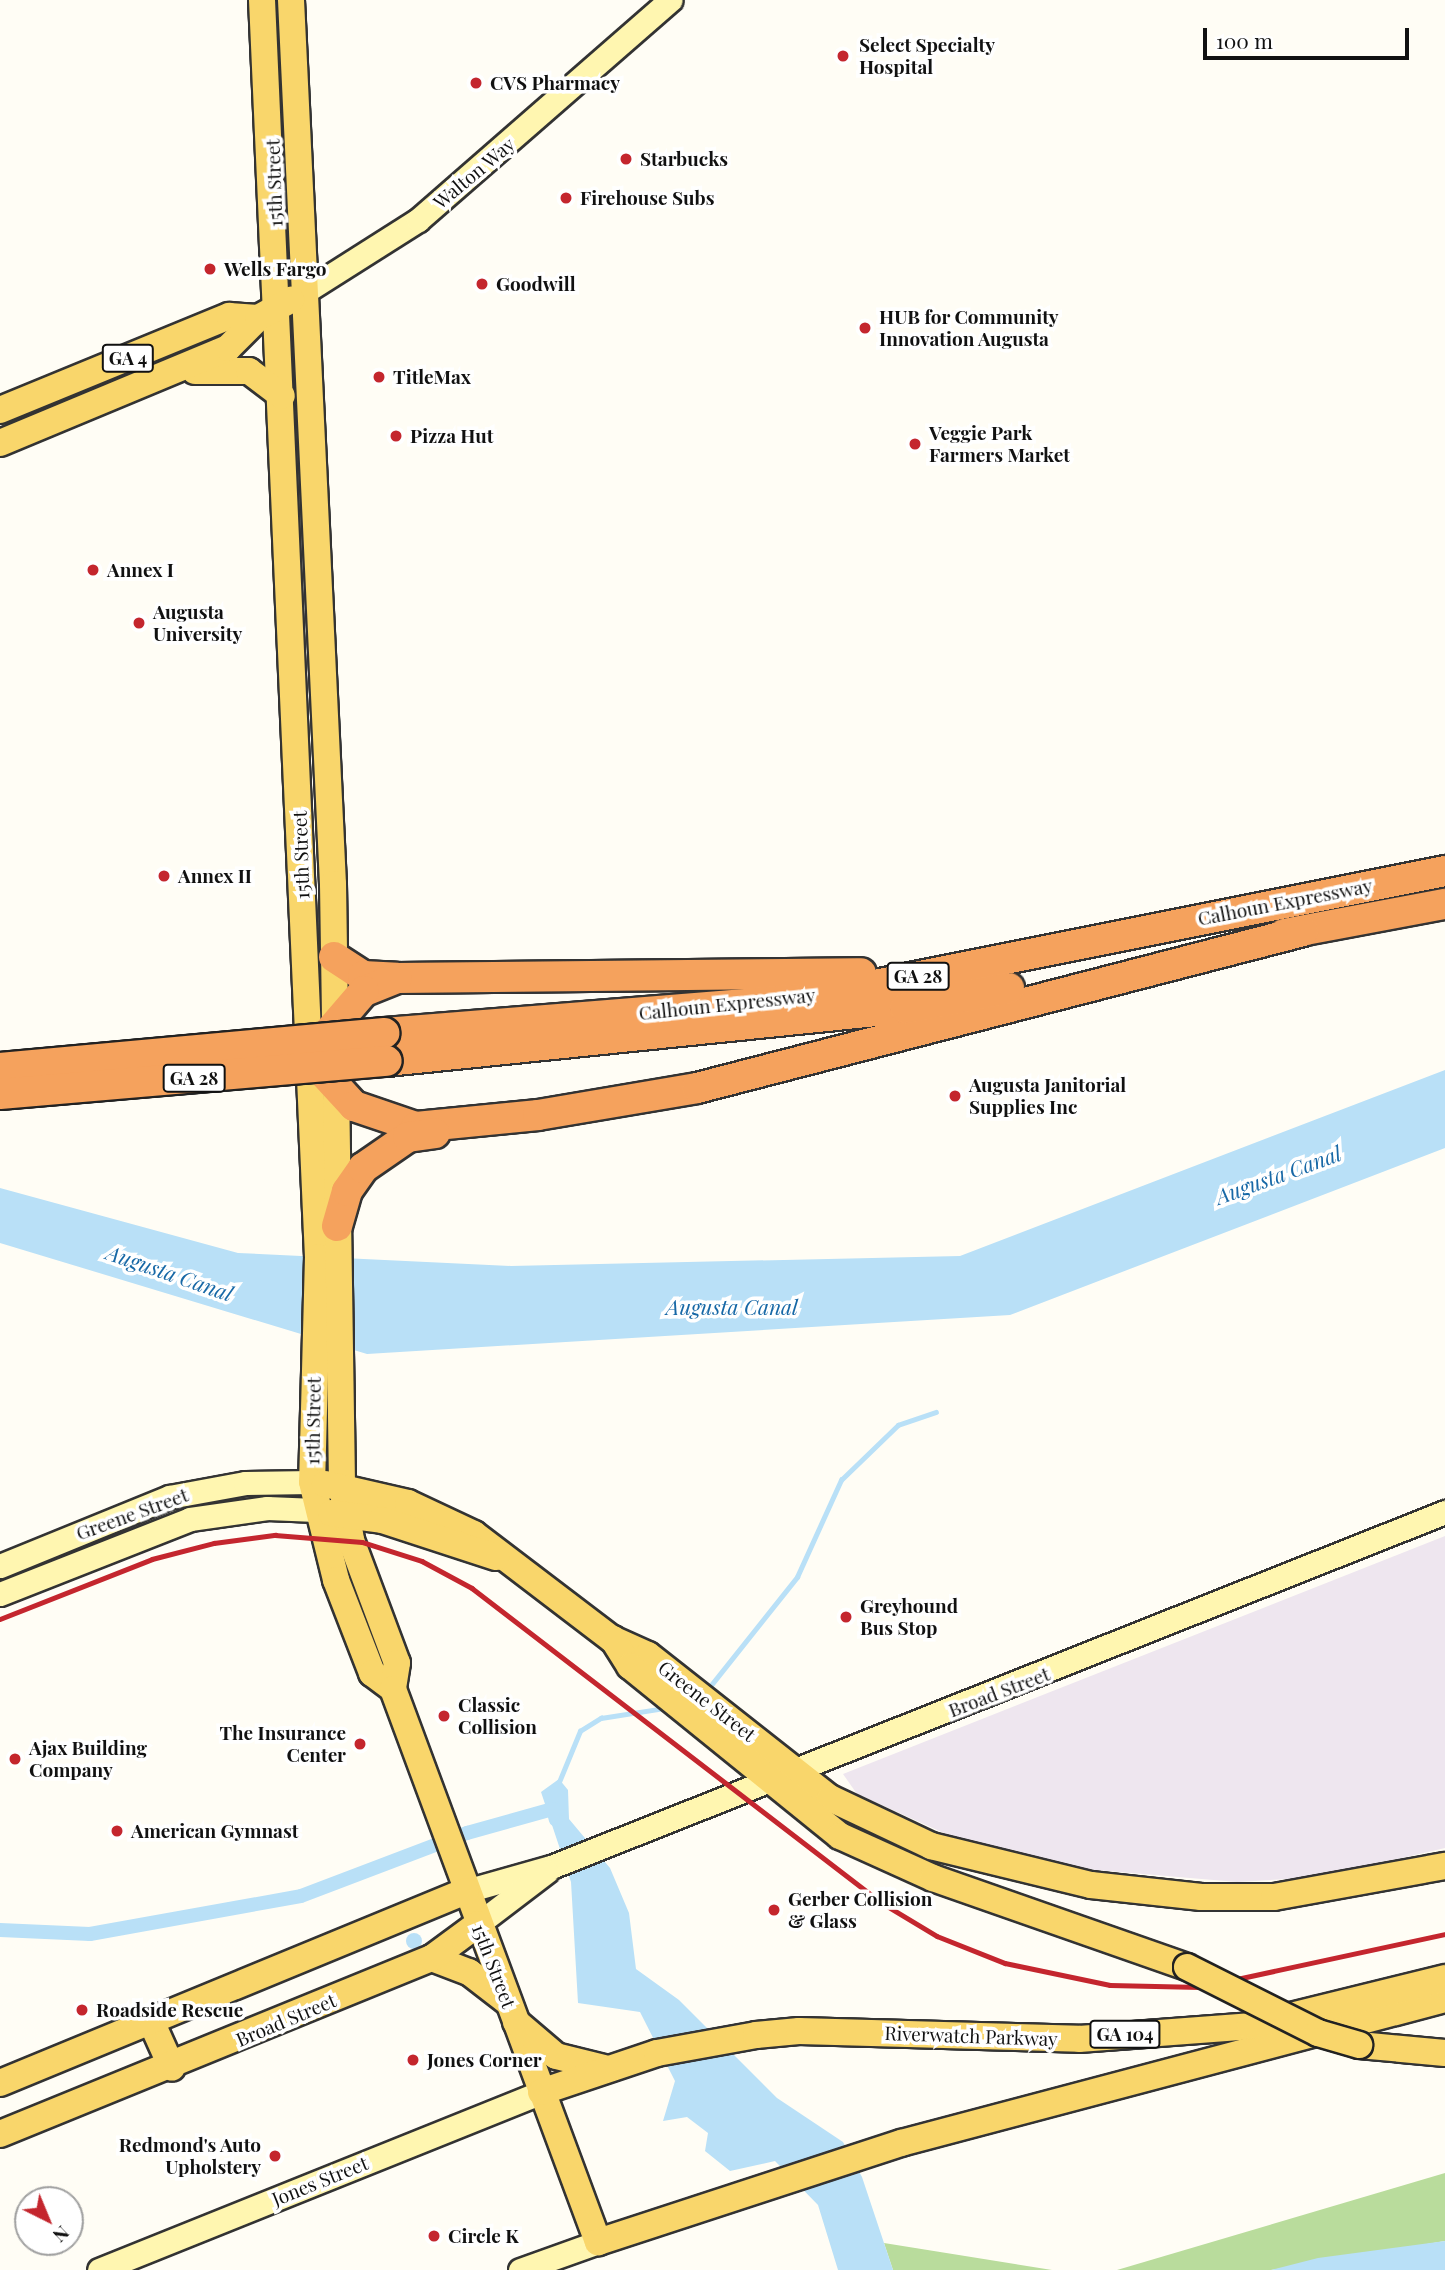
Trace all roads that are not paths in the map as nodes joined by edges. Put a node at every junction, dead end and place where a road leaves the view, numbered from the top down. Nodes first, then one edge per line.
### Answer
1 (262, 0) edge
2 (291, 0) edge
3 (670, 0) edge
4 (303, 293) junction
5 (268, 312) junction
6 (146, 384) junction
7 (282, 396) junction
8 (0, 410) edge
9 (0, 443) edge
10 (1445, 871) edge
11 (1445, 904) edge
12 (1303, 930) junction
13 (334, 957) junction
14 (973, 964) junction
15 (397, 978) junction
16 (334, 1023) junction
17 (386, 1047) junction
18 (309, 1056) junction
19 (0, 1068) edge
20 (335, 1088) junction
21 (0, 1094) edge
22 (458, 1124) junction
23 (337, 1226) junction
24 (328, 1257) junction
25 (328, 1343) junction
26 (313, 1482) junction
27 (342, 1486) junction
28 (316, 1510) junction
29 (1445, 1513) edge
30 (347, 1516) junction
31 (501, 1559) junction
32 (0, 1566) edge
33 (0, 1594) edge
34 (393, 1689) junction
35 (721, 1727) junction
36 (796, 1771) junction
37 (767, 1781) junction
38 (1445, 1866) edge
39 (551, 1867) junction
40 (466, 1891) junction
41 (478, 1923) junction
42 (432, 1958) junction
43 (1445, 1978) edge
44 (1445, 1999) edge
45 (511, 2011) junction
46 (151, 2021) junction
47 (1445, 2053) edge
48 (610, 2066) junction
49 (172, 2068) junction
50 (0, 2083) edge
51 (541, 2092) junction
52 (0, 2134) edge
53 (598, 2242) junction
54 (99, 2270) edge
55 (520, 2270) edge

1 - 5 main road, 15th Street
2 - 4 main road, 15th Street
3 - 4 main road, Walton Way
4 - 5 main road, Walton Way / GA 4
4 - 13 main road, 15th Street
5 - 6 main road, Walton Way / GA 4
5 - 7 main road, 15th Street
5 - 8 main road, Walton Way / GA 4
6 - 7 main road
6 - 9 main road, Walton Way / GA 4
7 - 18 main road, 15th Street
10 - 14 highway, Calhoun Expressway / GA 28
11 - 12 highway, Calhoun Expressway / GA 28
12 - 17 highway, Calhoun Expressway / GA 28
12 - 22 highway
13 - 15 highway
13 - 16 main road, 15th Street
14 - 15 highway
14 - 17 highway, Calhoun Expressway / GA 28
15 - 16 highway
16 - 18 highway
16 - 20 main road, 15th Street
17 - 19 highway, Calhoun Expressway / GA 28, bridge
17 - 21 highway, Calhoun Expressway / GA 28, bridge
18 - 20 highway
18 - 24 main road, 15th Street
20 - 22 highway
20 - 23 main road, 15th Street
22 - 23 highway
23 - 24 main road, 15th Street
24 - 25 main road, 15th Street
25 - 26 main road, 15th Street
25 - 27 main road, 15th Street
26 - 27 main road, Greene Street
26 - 28 main road, 15th Street
26 - 32 main road, Greene Street
27 - 30 main road, 15th Street
27 - 31 main road, Greene Street
28 - 30 main road, Greene Street
28 - 33 main road, Greene Street
28 - 34 main road, 15th Street
29 - 36 main road, Broad Street
30 - 31 main road, Greene Street
30 - 34 main road, 15th Street
31 - 35 main road, Greene Street
34 - 40 main road, 15th Street
35 - 36 main road, Greene Street
35 - 37 main road, Greene Street
36 - 37 main road, Broad Street
36 - 38 main road, Greene Street
37 - 39 main road, Broad Street
37 - 47 main road, Greene Street, bridge
39 - 40 main road, Broad Street
39 - 41 main road, Broad Street
40 - 41 main road, 15th Street
40 - 46 main road, Broad Street
41 - 42 main road, Broad Street
41 - 45 main road, 15th Street
42 - 45 main road
42 - 49 main road, Broad Street
43 - 48 main road, Riverwatch Parkway / GA 104
44 - 53 main road, GA 104
45 - 48 main road
45 - 51 main road, 15th Street
46 - 49 main road
46 - 50 main road, Broad Street
48 - 51 main road, Riverwatch Parkway / GA 104
49 - 52 main road, Broad Street
51 - 53 main road, 15th Street
51 - 54 main road, Jones Street / GA 104
53 - 55 main road, GA 104

